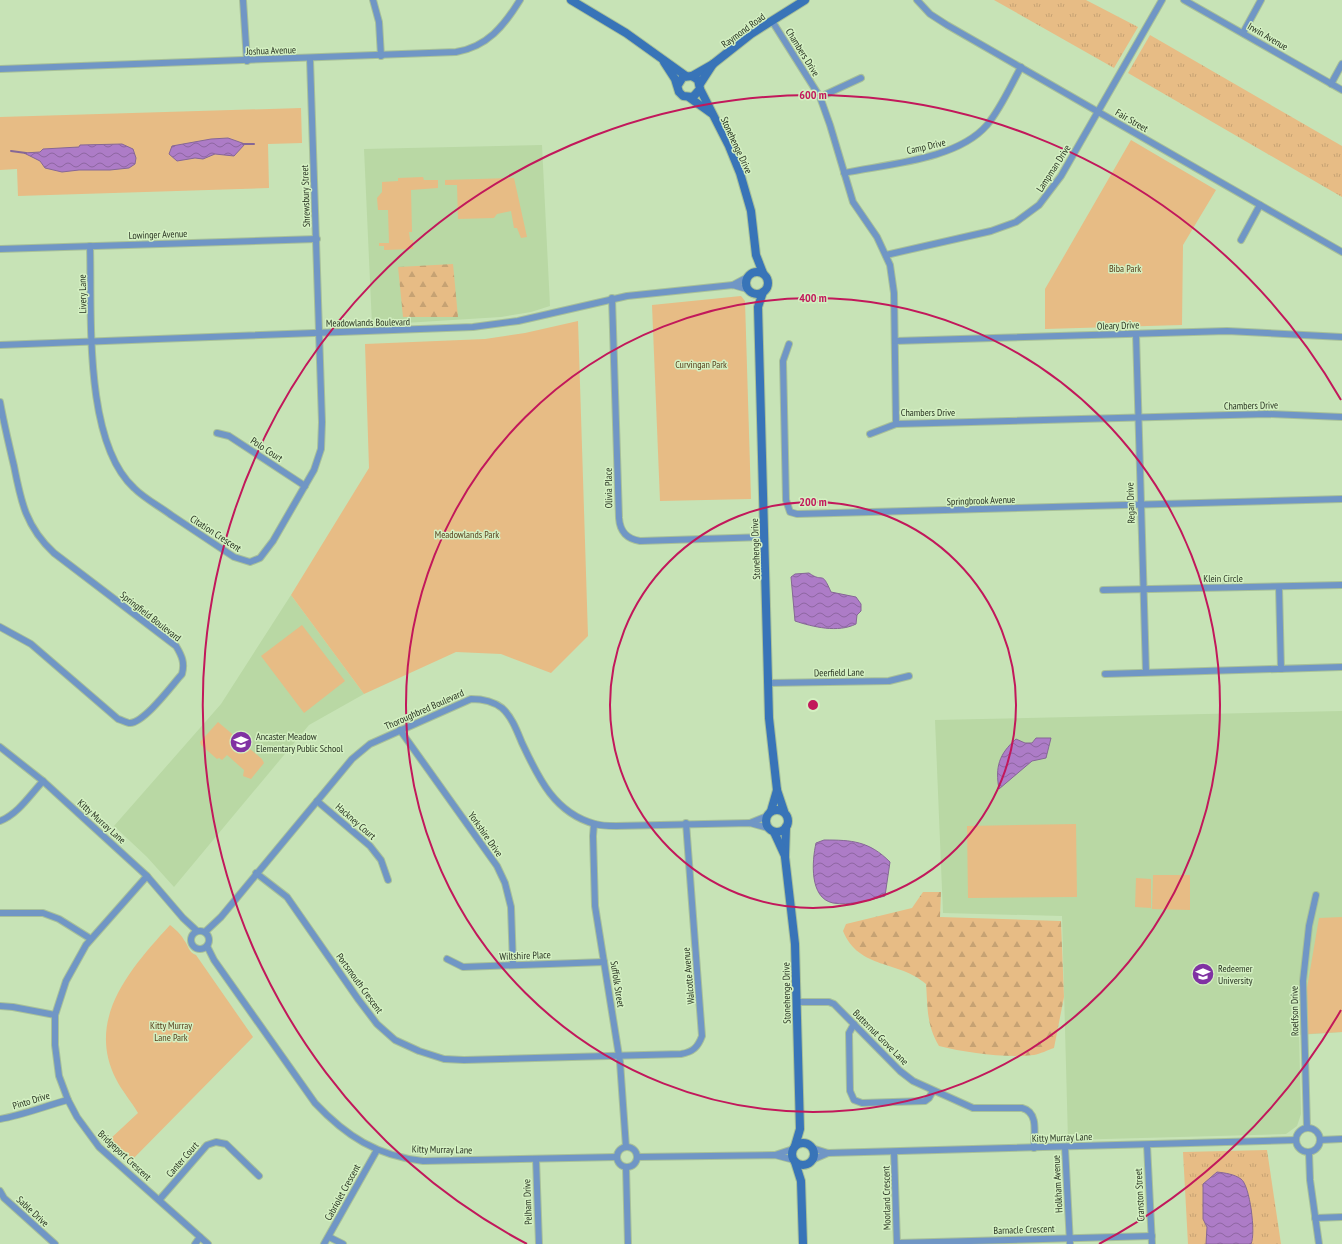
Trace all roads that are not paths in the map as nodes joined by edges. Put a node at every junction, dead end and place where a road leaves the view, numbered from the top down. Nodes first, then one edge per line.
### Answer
1 (243, 0) edge
2 (373, 0) edge
3 (520, 0) edge
4 (571, 0) edge
5 (805, 0) edge
6 (916, 0) edge
7 (1162, 0) edge
8 (1184, 0) edge
9 (1260, 0) edge
10 (772, 21) junction
11 (1243, 33) junction
12 (381, 56) junction
13 (310, 59) junction
14 (662, 60) junction
15 (246, 61) junction
16 (714, 64) junction
17 (1342, 64) edge
18 (1021, 67) junction
19 (0, 69) edge
20 (689, 76) junction
21 (861, 78) dead end
22 (1330, 84) junction
23 (678, 85) junction
24 (700, 87) junction
25 (1342, 90) edge
26 (820, 97) junction
27 (690, 98) junction
28 (1098, 112) junction
29 (711, 114) junction
30 (844, 173) junction
31 (1260, 205) junction
32 (317, 239) junction
33 (1241, 240) dead end
34 (90, 246) junction
35 (0, 249) edge
36 (1342, 252) edge
37 (756, 255) junction
38 (886, 255) junction
39 (763, 273) junction
40 (749, 276) junction
41 (733, 285) junction
42 (750, 291) junction
43 (763, 292) junction
44 (612, 298) junction
45 (758, 307) junction
46 (320, 333) junction
47 (1136, 334) junction
48 (1342, 337) edge
49 (93, 340) junction
50 (895, 341) junction
51 (789, 344) dead end
52 (0, 345) edge
53 (0, 402) edge
54 (1342, 417) edge
55 (1137, 418) junction
56 (896, 424) junction
57 (3, 433) edge
58 (217, 433) dead end
59 (870, 434) dead end
60 (305, 486) junction
61 (1342, 499) edge
62 (1140, 506) junction
63 (764, 537) junction
64 (1342, 585) edge
65 (1279, 587) junction
66 (1143, 588) junction
67 (1103, 590) dead end
68 (0, 627) edge
69 (1342, 668) edge
70 (1281, 669) junction
71 (1146, 672) junction
72 (1106, 674) dead end
73 (909, 676) dead end
74 (768, 684) junction
75 (400, 730) junction
76 (0, 747) edge
77 (43, 781) junction
78 (777, 790) junction
79 (317, 801) junction
80 (784, 811) junction
81 (769, 813) junction
82 (0, 821) edge
83 (686, 823) junction
84 (750, 823) junction
85 (594, 824) junction
86 (786, 827) junction
87 (771, 830) junction
88 (786, 857) junction
89 (256, 873) junction
90 (147, 876) junction
91 (388, 880) dead end
92 (1316, 895) dead end
93 (0, 913) edge
94 (195, 933) junction
95 (207, 934) junction
96 (91, 939) junction
97 (204, 947) junction
98 (447, 959) dead end
99 (604, 962) junction
100 (513, 965) junction
101 (796, 1002) junction
102 (0, 1006) edge
103 (55, 1015) junction
104 (854, 1024) junction
105 (620, 1055) junction
106 (933, 1091) junction
107 (68, 1100) junction
108 (0, 1119) edge
109 (1307, 1128) junction
110 (800, 1129) junction
111 (1342, 1139) edge
112 (1296, 1140) junction
113 (1320, 1140) junction
114 (1147, 1145) junction
115 (810, 1146) junction
116 (626, 1147) junction
117 (1065, 1147) junction
118 (794, 1148) junction
119 (1034, 1148) junction
120 (377, 1150) junction
121 (894, 1152) junction
122 (828, 1153) junction
123 (1309, 1153) junction
124 (775, 1155) junction
125 (617, 1157) junction
126 (636, 1157) junction
127 (536, 1159) junction
128 (795, 1161) junction
129 (810, 1161) junction
130 (626, 1166) junction
131 (259, 1176) dead end
132 (801, 1181) junction
133 (0, 1191) edge
134 (160, 1199) junction
135 (1342, 1217) edge
136 (1315, 1218) junction
137 (1152, 1236) junction
138 (200, 1237) junction
139 (329, 1237) junction
140 (1070, 1241) edge
141 (984, 1242) edge
142 (897, 1243) edge
143 (55, 1244) edge
144 (195, 1244) edge
145 (208, 1244) edge
146 (324, 1244) edge
147 (343, 1244) edge
148 (538, 1244) edge
149 (628, 1244) edge
150 (803, 1244) edge
151 (1152, 1244) edge
152 (1319, 1244) edge

1 - 15 street
2 - 12 street
3 - 12 street, Joshua Avenue
4 - 14 street
5 - 10 street, Raymond Road
6 - 18 street, Fair Street
7 - 28 street, Lampman Drive
8 - 11 street, Irwin Avenue
9 - 11 street
10 - 16 street, Raymond Road
10 - 26 street, Chambers Drive
11 - 22 street, Irwin Avenue
12 - 13 street, Joshua Avenue
13 - 15 street, Joshua Avenue
13 - 32 street, Shrewsbury Street
14 - 20 street
14 - 23 street
15 - 19 street, Joshua Avenue
16 - 20 street, Raymond Road
16 - 24 street, Raymond Road
17 - 22 street
18 - 28 street, Fair Street
18 - 30 street, Camp Drive
20 - 23 street
20 - 24 street
21 - 26 street
22 - 25 street, Irwin Avenue
23 - 27 street
24 - 27 street
24 - 29 street, Stonehenge Drive
26 - 30 street, Chambers Drive
27 - 29 street, Stonehenge Drive
28 - 31 street, Fair Street
28 - 38 street, Lampman Drive
29 - 37 street, Stonehenge Drive
30 - 38 street, Chambers Drive
31 - 33 street
31 - 36 street, Fair Street
32 - 34 street, Lowinger Avenue
32 - 46 street, Shrewsbury Street
34 - 35 street, Lowinger Avenue
34 - 49 street, Livery Lane
37 - 39 street, Stonehenge Drive
37 - 40 street, Stonehenge Drive
38 - 50 street, Chambers Drive
39 - 40 street
39 - 43 street
40 - 41 street, Meadowlands Boulevard
40 - 42 street
41 - 42 street, Meadowlands Boulevard
41 - 44 street, Meadowlands Boulevard
42 - 43 street
42 - 45 street, Stonehenge Drive
43 - 45 street, Stonehenge Drive
44 - 46 street, Meadowlands Boulevard
44 - 63 street, Olivia Place
45 - 63 street, Stonehenge Drive
46 - 49 street, Meadowlands Boulevard
46 - 60 street, Citation Crescent
47 - 48 street, Oleary Drive
47 - 50 street, Oleary Drive
47 - 55 street, Regan Drive
49 - 52 street, Meadowlands Boulevard
49 - 60 street, Citation Crescent
50 - 56 street, Chambers Drive
51 - 62 street, Springbrook Avenue
53 - 57 street, Springfield Boulevard
54 - 55 street, Chambers Drive
55 - 56 street, Chambers Drive
55 - 62 street, Regan Drive
56 - 59 street
57 - 68 street, Springfield Boulevard
58 - 60 street, Polo Court
61 - 62 street, Springbrook Avenue
62 - 66 street, Regan Drive
63 - 74 street, Stonehenge Drive
64 - 65 street, Klein Circle
65 - 66 street, Klein Circle
65 - 70 street
66 - 67 street, Klein Circle
66 - 71 street, Regan Drive
69 - 70 street
70 - 71 street
71 - 72 street
73 - 74 street, Deerfield Lane
74 - 78 street, Stonehenge Drive
75 - 79 street, Thoroughbred Boulevard
75 - 85 street, Thoroughbred Boulevard
75 - 100 street, Yorkshire Drive
76 - 77 street, Kitty Murray Lane
77 - 82 street
77 - 90 street, Kitty Murray Lane
78 - 80 street, Stonehenge Drive
78 - 81 street, Stonehenge Drive
79 - 89 street, Thoroughbred Boulevard
79 - 91 street, Hackney Court
80 - 81 street
80 - 86 street
81 - 84 street, Thoroughbred Boulevard
81 - 87 street
83 - 84 street, Thoroughbred Boulevard
83 - 85 street, Thoroughbred Boulevard
83 - 105 street, Walcotte Avenue
84 - 87 street, Thoroughbred Boulevard
85 - 99 street, Suffolk Street
86 - 87 street
86 - 88 street, Stonehenge Drive
87 - 88 street, Stonehenge Drive
88 - 101 street, Stonehenge Drive
89 - 95 street, Thoroughbred Boulevard
89 - 105 street, Portsmouth Crescent
90 - 94 street, Kitty Murray Lane
90 - 96 street, Bridgeport Crescent
92 - 109 street, Roelfson Drive
93 - 96 street
94 - 95 street
94 - 97 street, Kitty Murray Lane
95 - 97 street, Thoroughbred Boulevard
96 - 103 street, Bridgeport Crescent
97 - 120 street, Kitty Murray Lane
98 - 100 street, Wiltshire Place
99 - 100 street, Wiltshire Place
99 - 105 street, Suffolk Street
101 - 104 street, Butternut Grove Lane
101 - 110 street, Stonehenge Drive
102 - 103 street
103 - 107 street, Bridgeport Crescent
104 - 106 street, Butternut Grove Lane
104 - 106 street
105 - 116 street, Suffolk Street
106 - 119 street, Butternut Grove Lane
107 - 108 street, Pinto Drive
107 - 134 street, Bridgeport Crescent
109 - 112 street
109 - 113 street
110 - 115 street, Stonehenge Drive
110 - 118 street, Stonehenge Drive
111 - 113 street
112 - 114 street, Kitty Murray Lane
112 - 123 street
113 - 123 street
114 - 117 street, Kitty Murray Lane
114 - 137 street, Cranston Street
115 - 118 street
115 - 122 street, Kitty Murray Lane
115 - 129 street
116 - 125 street
116 - 126 street
117 - 119 street, Kitty Murray Lane
117 - 140 street, Holkham Avenue
118 - 124 street
118 - 128 street
119 - 121 street, Kitty Murray Lane
120 - 127 street, Kitty Murray Lane
120 - 139 street, Cabriolet Crescent
121 - 122 street, Kitty Murray Lane
121 - 142 street, Moorland Crescent
122 - 129 street, Kitty Murray Lane
123 - 136 street
124 - 126 street
124 - 128 street
125 - 127 street, Kitty Murray Lane
125 - 130 street
126 - 130 street
127 - 148 street, Pelham Drive
128 - 129 street
128 - 132 street
129 - 132 street
130 - 149 street
131 - 134 street, Canter Court
132 - 150 street
133 - 143 street, Sable Drive
134 - 138 street, Bridgeport Crescent
135 - 136 street
136 - 152 street
137 - 140 street, Barnacle Crescent
137 - 151 street, Cranston Street
138 - 144 street
138 - 145 street, Bridgeport Crescent
139 - 146 street, Cabriolet Crescent
139 - 147 street
140 - 141 street, Barnacle Crescent
141 - 142 street, Barnacle Crescent

